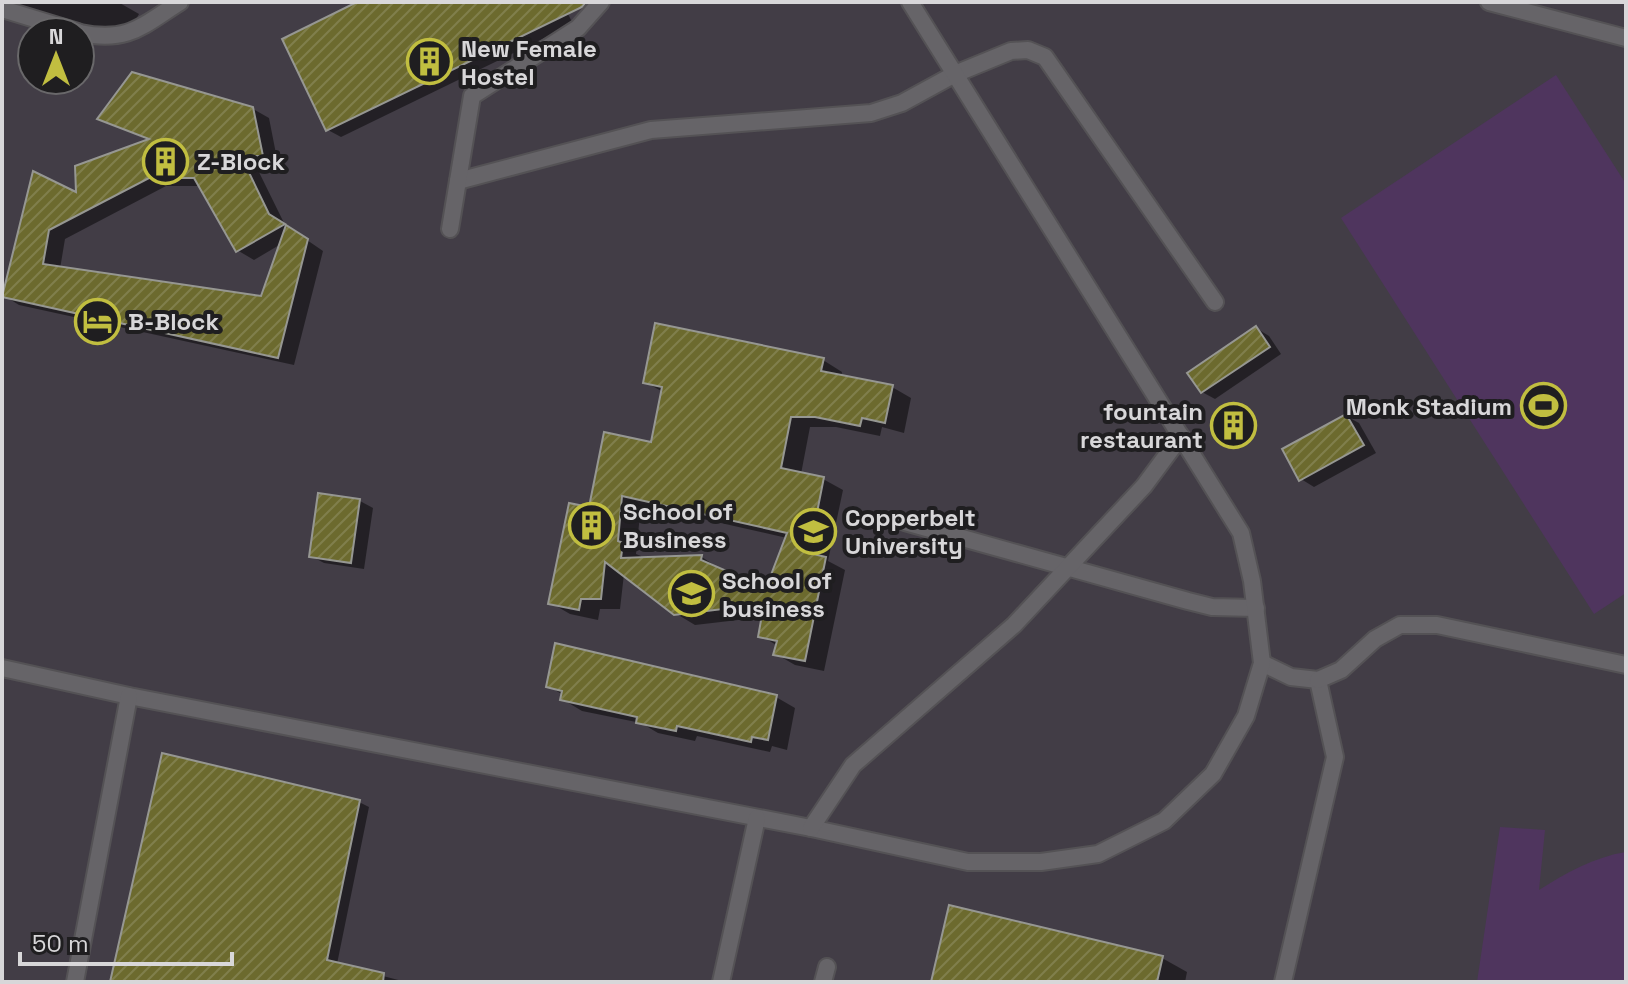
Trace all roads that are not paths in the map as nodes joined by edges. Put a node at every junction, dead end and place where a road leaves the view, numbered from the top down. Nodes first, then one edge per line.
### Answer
1 (180, 2) edge
2 (601, 2) edge
3 (910, 2) edge
4 (1489, 2) edge
5 (2, 9) edge
6 (25, 16) edge
7 (96, 35) edge
8 (1626, 38) edge
9 (955, 74) junction
10 (458, 181) junction
11 (450, 229) dead end
12 (1215, 302) dead end
13 (1181, 436) junction
14 (905, 522) dead end
15 (1067, 568) junction
16 (1256, 608) junction
17 (1262, 663) junction
18 (1626, 665) edge
19 (2, 668) edge
20 (1318, 680) junction
21 (129, 696) junction
22 (757, 818) junction
23 (811, 828) junction
24 (75, 982) edge
25 (721, 982) edge
26 (1283, 982) edge

1 - 7 lane
2 - 10 lane
3 - 9 lane
4 - 8 lane
5 - 6 lane
9 - 10 lane
9 - 12 lane
9 - 13 lane
10 - 11 lane
13 - 15 lane
13 - 16 lane
14 - 15 lane
15 - 16 lane
15 - 23 lane
16 - 17 lane
17 - 20 lane
17 - 23 lane
18 - 20 lane
19 - 21 lane
20 - 26 lane
21 - 22 lane
21 - 24 lane
22 - 23 lane
22 - 25 lane

